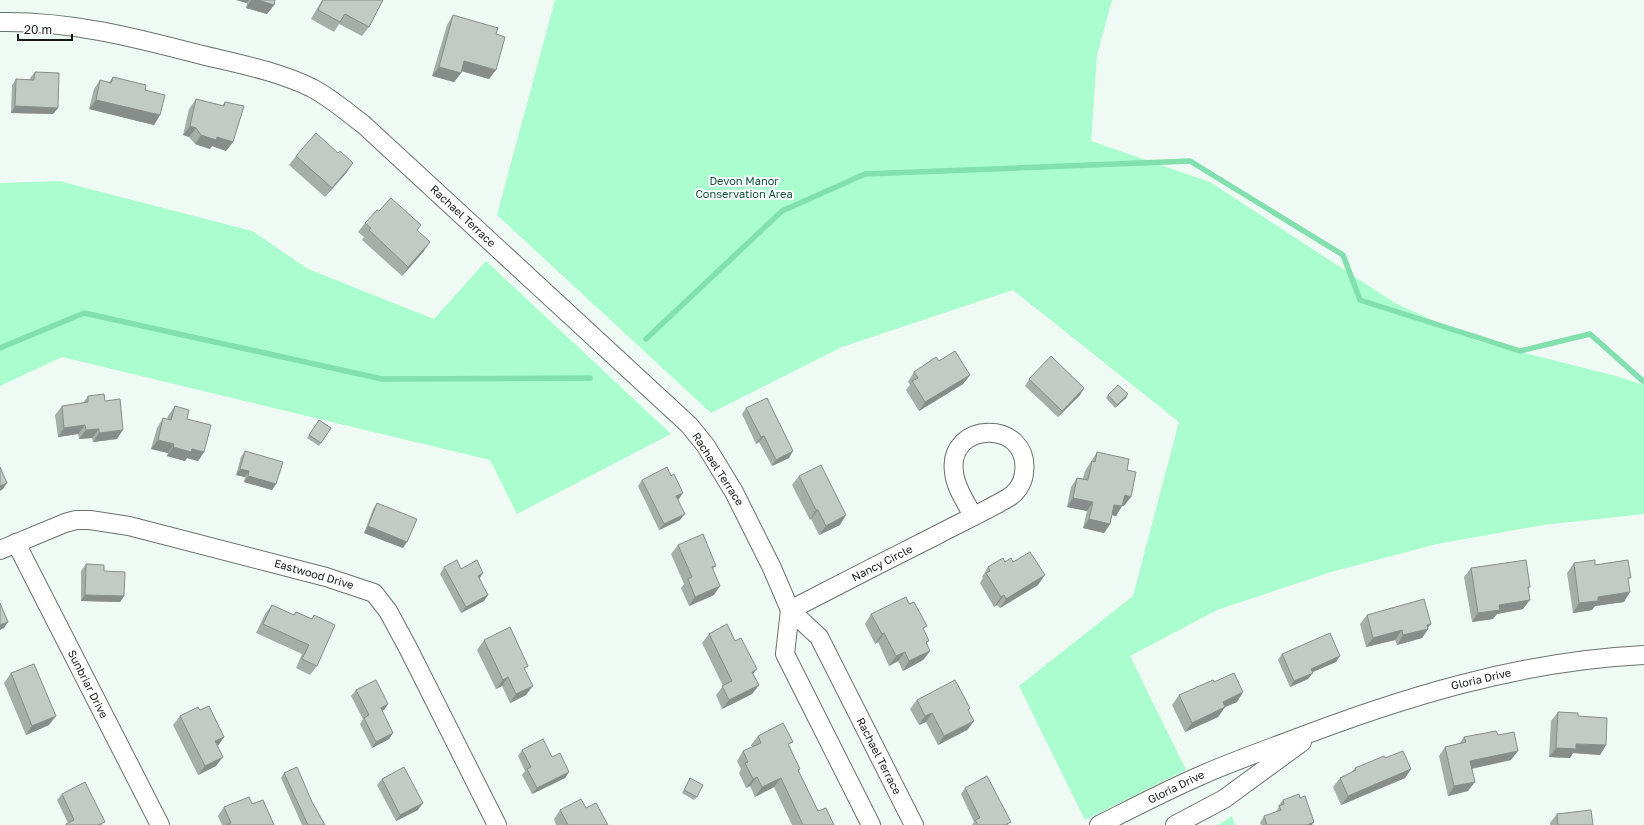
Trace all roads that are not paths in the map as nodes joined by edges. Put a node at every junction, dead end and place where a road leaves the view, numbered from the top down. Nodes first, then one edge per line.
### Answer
1 (0, 22) edge
2 (973, 516) junction
3 (8, 546) edge
4 (790, 610) junction
5 (1644, 656) edge
6 (1322, 728) junction
7 (160, 825) edge
8 (497, 825) edge
9 (871, 825) edge
10 (914, 825) edge
11 (1099, 825) edge
12 (1175, 825) edge

1 - 4 street, Rachael Terrace
2 - 2 street, Nancy Circle
2 - 4 street, Nancy Circle
3 - 7 street, Sunbriar Drive
3 - 8 street, Eastwood Drive
4 - 9 street, Rachael Terrace
4 - 10 street, Rachael Terrace
5 - 6 street, Gloria Drive
6 - 11 street, Gloria Drive
6 - 12 street, Gloria Drive

